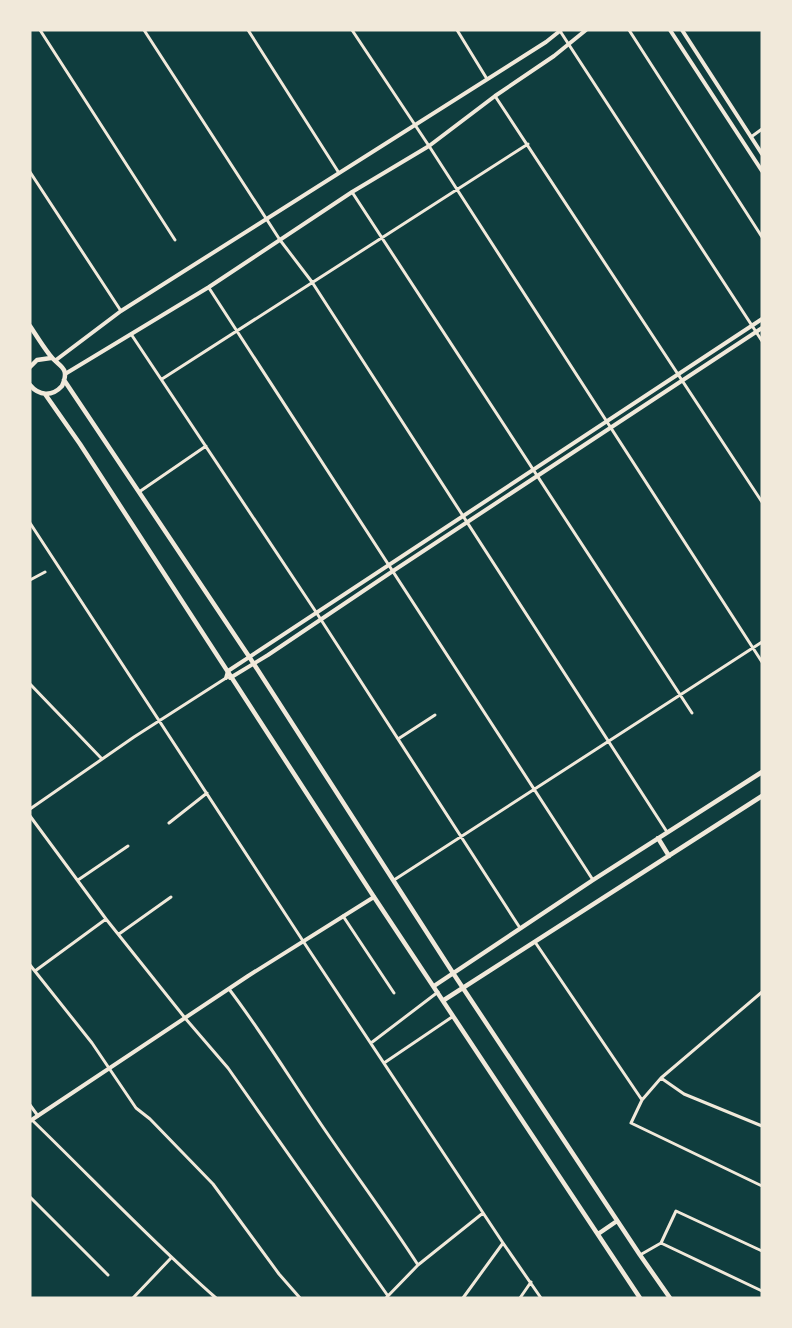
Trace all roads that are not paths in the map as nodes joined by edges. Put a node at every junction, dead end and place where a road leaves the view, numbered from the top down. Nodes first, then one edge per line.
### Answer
1 (40, 30) edge
2 (144, 30) edge
3 (248, 30) edge
4 (352, 30) edge
5 (457, 30) edge
6 (560, 30) edge
7 (586, 30) edge
8 (629, 30) edge
9 (670, 30) edge
10 (682, 30) edge
11 (569, 45) junction
12 (487, 79) junction
13 (495, 96) junction
14 (415, 124) junction
15 (762, 129) edge
16 (751, 137) junction
17 (528, 144) junction
18 (429, 146) junction
19 (762, 154) edge
20 (762, 171) edge
21 (30, 172) edge
22 (340, 173) junction
23 (456, 190) junction
24 (352, 192) junction
25 (266, 218) junction
26 (382, 237) junction
27 (762, 237) edge
28 (175, 240) dead end
29 (280, 240) junction
30 (312, 282) junction
31 (208, 287) junction
32 (121, 311) junction
33 (762, 319) edge
34 (752, 325) junction
35 (30, 326) edge
36 (762, 328) edge
37 (237, 330) junction
38 (756, 332) junction
39 (131, 334) junction
40 (762, 341) edge
41 (53, 359) junction
42 (30, 367) edge
43 (65, 374) junction
44 (678, 374) junction
45 (162, 379) junction
46 (64, 380) junction
47 (682, 380) junction
48 (30, 384) edge
49 (45, 394) junction
50 (607, 421) junction
51 (611, 428) junction
52 (206, 446) junction
53 (533, 470) junction
54 (537, 476) junction
55 (139, 492) junction
56 (762, 502) edge
57 (462, 516) junction
58 (466, 522) junction
59 (30, 523) edge
60 (388, 564) junction
61 (393, 571) junction
62 (45, 572) dead end
63 (30, 580) edge
64 (316, 612) junction
65 (320, 619) junction
66 (762, 642) edge
67 (753, 648) junction
68 (250, 658) junction
69 (762, 662) edge
70 (254, 664) junction
71 (228, 671) junction
72 (229, 678) junction
73 (30, 684) edge
74 (680, 695) junction
75 (692, 713) dead end
76 (435, 715) dead end
77 (160, 721) junction
78 (398, 739) junction
79 (608, 742) junction
80 (102, 759) junction
81 (762, 772) edge
82 (535, 789) junction
83 (207, 793) junction
84 (762, 796) edge
85 (30, 809) edge
86 (30, 816) edge
87 (169, 823) dead end
88 (668, 832) junction
89 (461, 837) junction
90 (658, 838) junction
91 (128, 846) dead end
92 (669, 856) junction
93 (78, 880) junction
94 (394, 880) junction
95 (593, 880) junction
96 (171, 897) dead end
97 (374, 897) junction
98 (344, 916) junction
99 (106, 919) junction
100 (520, 928) junction
101 (118, 934) junction
102 (303, 941) junction
103 (535, 942) junction
104 (30, 965) edge
105 (35, 971) junction
106 (453, 973) junction
107 (434, 986) junction
108 (229, 988) junction
109 (463, 988) junction
110 (438, 992) junction
111 (762, 992) edge
112 (394, 993) dead end
113 (444, 1000) junction
114 (454, 1016) junction
115 (185, 1018) junction
116 (371, 1043) junction
117 (384, 1063) junction
118 (109, 1068) junction
119 (661, 1078) junction
120 (642, 1100) junction
121 (30, 1105) edge
122 (38, 1116) junction
123 (31, 1121) edge
124 (762, 1126) edge
125 (762, 1186) edge
126 (30, 1197) edge
127 (483, 1213) junction
128 (617, 1221) junction
129 (598, 1234) junction
130 (503, 1243) junction
131 (661, 1243) junction
132 (762, 1251) edge
133 (640, 1256) junction
134 (171, 1258) junction
135 (418, 1265) junction
136 (108, 1275) dead end
137 (531, 1282) junction
138 (762, 1291) edge
139 (387, 1297) edge
140 (133, 1298) edge
141 (216, 1298) edge
142 (300, 1298) edge
143 (463, 1298) edge
144 (520, 1298) edge
145 (541, 1298) edge
146 (640, 1298) edge
147 (670, 1298) edge

1 - 28 street
2 - 25 street
3 - 22 street
4 - 14 street
5 - 12 street
6 - 11 street
6 - 12 street
7 - 11 street
8 - 27 street
9 - 20 street
10 - 16 street
11 - 13 street
11 - 34 street
12 - 14 street
13 - 17 street
13 - 18 street
14 - 18 street
14 - 22 street
15 - 16 street
16 - 19 street
17 - 23 street
17 - 44 street
18 - 23 street
18 - 24 street
21 - 32 street
22 - 25 street
23 - 26 street
23 - 50 street
24 - 26 street
24 - 29 street
25 - 29 street
25 - 32 street
26 - 30 street
26 - 53 street
29 - 30 street
29 - 31 street
30 - 37 street
30 - 57 street
31 - 37 street
31 - 39 street
32 - 41 street
33 - 34 street
34 - 38 street
34 - 44 street
35 - 41 main road
36 - 38 street
37 - 45 street
37 - 60 street
38 - 40 street
38 - 47 street
39 - 43 street
39 - 45 street
41 - 42 main road
41 - 43 main road
43 - 46 main road
44 - 47 street
44 - 50 street
45 - 52 street
46 - 49 main road
46 - 55 main road
47 - 51 street
47 - 56 street
48 - 49 main road
49 - 71 main road
50 - 51 street
50 - 53 street
51 - 54 street
51 - 67 street
52 - 55 street
52 - 64 street
53 - 54 street
53 - 57 street
54 - 58 street
54 - 74 street
55 - 68 main road
57 - 58 street
57 - 60 street
58 - 61 street
58 - 79 street
59 - 77 street
60 - 61 street
60 - 64 street
61 - 65 street
61 - 82 street
62 - 63 street
64 - 65 street
64 - 68 street
65 - 70 street
65 - 78 street
66 - 67 street
67 - 69 street
67 - 74 street
68 - 70 main road
68 - 71 street
70 - 72 street
70 - 94 main road
71 - 72 main road
72 - 77 street
72 - 97 main road
73 - 80 street
74 - 75 street
74 - 79 street
76 - 78 street
77 - 80 street
77 - 83 street
78 - 89 street
79 - 82 street
79 - 88 street
80 - 85 street
81 - 88 main road
82 - 89 street
82 - 95 street
83 - 87 street
83 - 102 street
84 - 92 main road
86 - 93 street
88 - 90 main road
89 - 94 street
89 - 100 street
90 - 92 main road
90 - 95 main road
91 - 93 street
92 - 103 main road
93 - 99 street
94 - 106 main road
95 - 100 main road
96 - 101 street
97 - 98 street
97 - 107 main road
98 - 102 street
98 - 112 street
99 - 101 street
99 - 105 street
100 - 106 main road
101 - 115 street
102 - 108 street
102 - 116 street
103 - 109 main road
103 - 120 street
104 - 105 street
105 - 118 street
106 - 107 main road
106 - 109 main road
107 - 110 main road
108 - 115 street
108 - 135 street
109 - 113 main road
109 - 128 main road
110 - 113 main road
110 - 116 street
111 - 119 street
113 - 114 main road
114 - 117 street
114 - 129 main road
115 - 118 street
115 - 139 street
116 - 117 street
117 - 127 street
118 - 122 street
118 - 142 street
119 - 120 street
119 - 124 street
120 - 125 street
121 - 122 street
122 - 123 street
123 - 134 street
126 - 136 street
127 - 130 street
127 - 135 street
128 - 129 main road
128 - 133 main road
129 - 146 main road
130 - 137 street
130 - 143 street
131 - 132 street
131 - 133 street
131 - 138 street
133 - 147 main road
134 - 140 street
134 - 141 street
135 - 139 street
137 - 144 street
137 - 145 street

